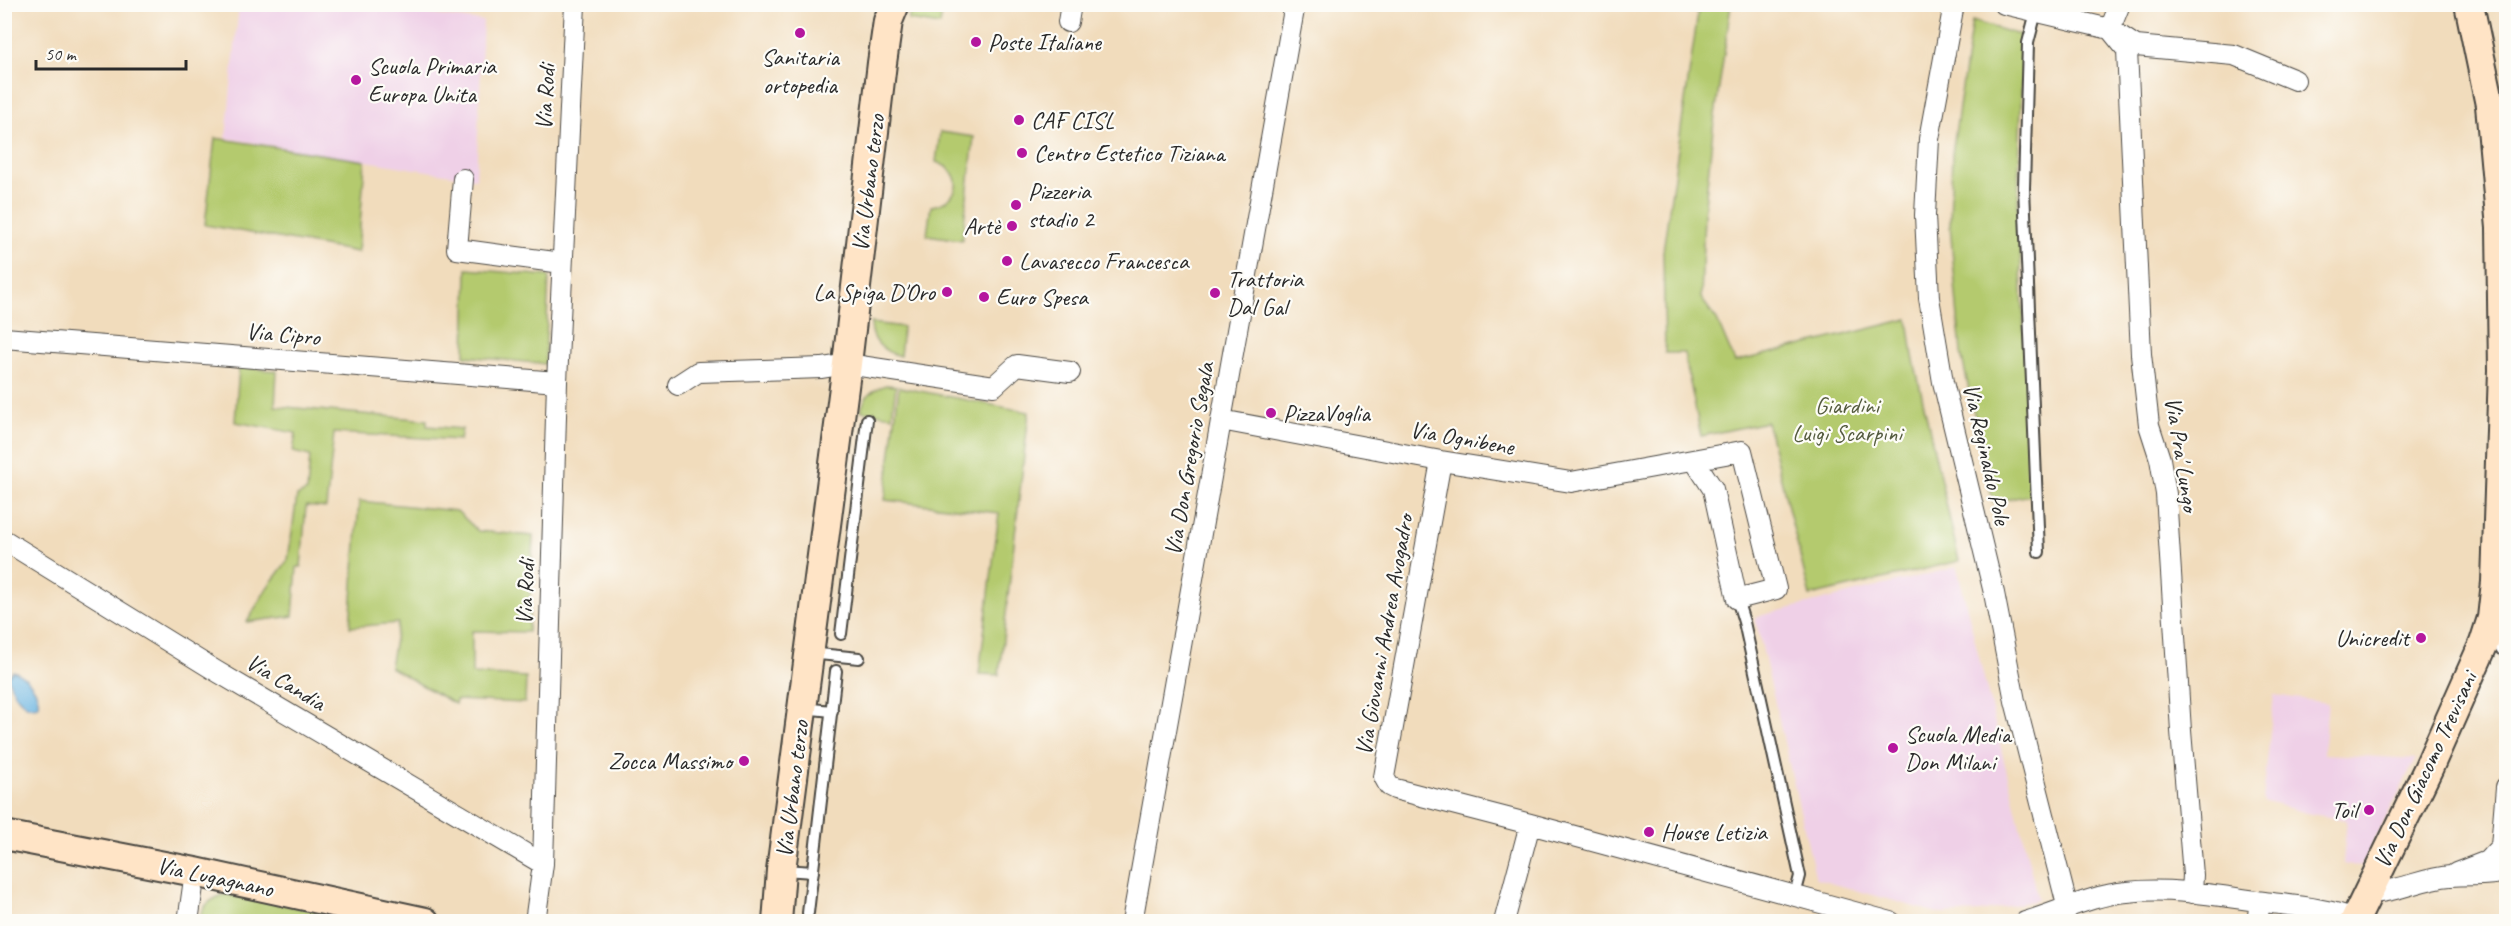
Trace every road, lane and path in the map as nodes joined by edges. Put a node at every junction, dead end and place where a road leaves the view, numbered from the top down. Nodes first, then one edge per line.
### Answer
1 (575, 4) edge
2 (895, 4) edge
3 (1295, 4) edge
4 (1953, 4) edge
5 (2004, 4) edge
6 (2120, 4) edge
7 (2469, 4) edge
8 (2036, 12) junction
9 (2110, 29) junction
10 (2295, 80) dead end
11 (2498, 102) edge
12 (463, 179) dead end
13 (562, 263) junction
14 (4, 338) edge
15 (847, 364) junction
16 (2505, 370) edge
17 (1070, 372) dead end
18 (557, 382) junction
19 (678, 385) dead end
20 (867, 420) dead end
21 (1221, 420) junction
22 (850, 448) junction
23 (1695, 460) junction
24 (1441, 461) junction
25 (4, 540) edge
26 (2039, 552) dead end
27 (832, 591) junction
28 (1737, 599) junction
29 (2492, 618) junction
30 (841, 634) dead end
31 (2506, 647) edge
32 (809, 653) junction
33 (859, 658) dead end
34 (836, 671) dead end
35 (802, 708) junction
36 (831, 711) junction
37 (2506, 787) edge
38 (1530, 824) junction
39 (4, 835) edge
40 (2504, 851) edge
41 (543, 864) junction
42 (781, 870) junction
43 (195, 872) junction
44 (2506, 872) edge
45 (813, 873) junction
46 (2452, 875) junction
47 (2368, 892) junction
48 (2192, 893) junction
49 (1795, 896) junction
50 (2260, 902) junction
51 (808, 913) dead end
52 (2056, 915) edge
53 (2354, 920) edge
54 (188, 921) edge
55 (425, 921) edge
56 (535, 921) edge
57 (777, 921) edge
58 (1132, 921) edge
59 (1504, 921) edge
60 (1891, 921) edge
61 (2025, 921) edge
62 (2257, 921) edge

1 - 13 street, Via Rodi
2 - 15 street, Via Urbano terzo
3 - 21 street, Via Don Gregorio Segala
4 - 52 street, Via Reginaldo Pole
5 - 8 street
6 - 9 street
7 - 11 street, Via Don Giacomo Trevisani
8 - 9 street
8 - 26 lane
9 - 10 street
9 - 48 street, Via Pra' Lungo
11 - 16 street, Via Don Giacomo Trevisani
12 - 13 street
13 - 18 street, Via Rodi
14 - 18 street, Via Cipro
15 - 17 street
15 - 19 street
15 - 22 street, Via Urbano terzo
16 - 29 street, Via Don Giacomo Trevisani
18 - 41 street, Via Rodi
20 - 22 lane, Via Urbano terzo
21 - 24 street, Via Ognibene
21 - 58 street, Via Don Gregorio Segala
22 - 27 street, Via Urbano terzo
23 - 24 street, Via Ognibene
23 - 28 street
23 - 28 street, Via Ognibene
24 - 38 street, Via Giovanni Andrea Avogadro
25 - 41 street, Via Candia
27 - 30 lane, Via Urbano terzo
27 - 32 street, Via Urbano terzo
28 - 49 lane
29 - 31 street
29 - 47 street, Via Don Giacomo Trevisani
32 - 33 lane
32 - 35 street, Via Urbano terzo
34 - 36 lane, Via Urbano terzo
35 - 36 lane, Via Urbano terzo
35 - 42 street, Via Urbano terzo
36 - 45 lane, Via Urbano terzo
37 - 40 street
38 - 49 street
38 - 59 street
39 - 43 street, Via Lugagnano
40 - 46 street
41 - 56 street, Via Rodi
42 - 45 lane, Via Urbano terzo
42 - 57 street, Via Urbano terzo
43 - 54 street
43 - 55 street, Via Lugagnano
44 - 46 street
45 - 51 lane, Via Urbano terzo
46 - 47 street
47 - 53 street, Via Don Giacomo Trevisani
48 - 50 street, Via Don Giacomo Trevisani
48 - 52 street, Via Don Giacomo Trevisani
49 - 60 street
50 - 53 street, Via Don Giacomo Trevisani
50 - 62 street
52 - 61 street, Via Don Giacomo Trevisani

